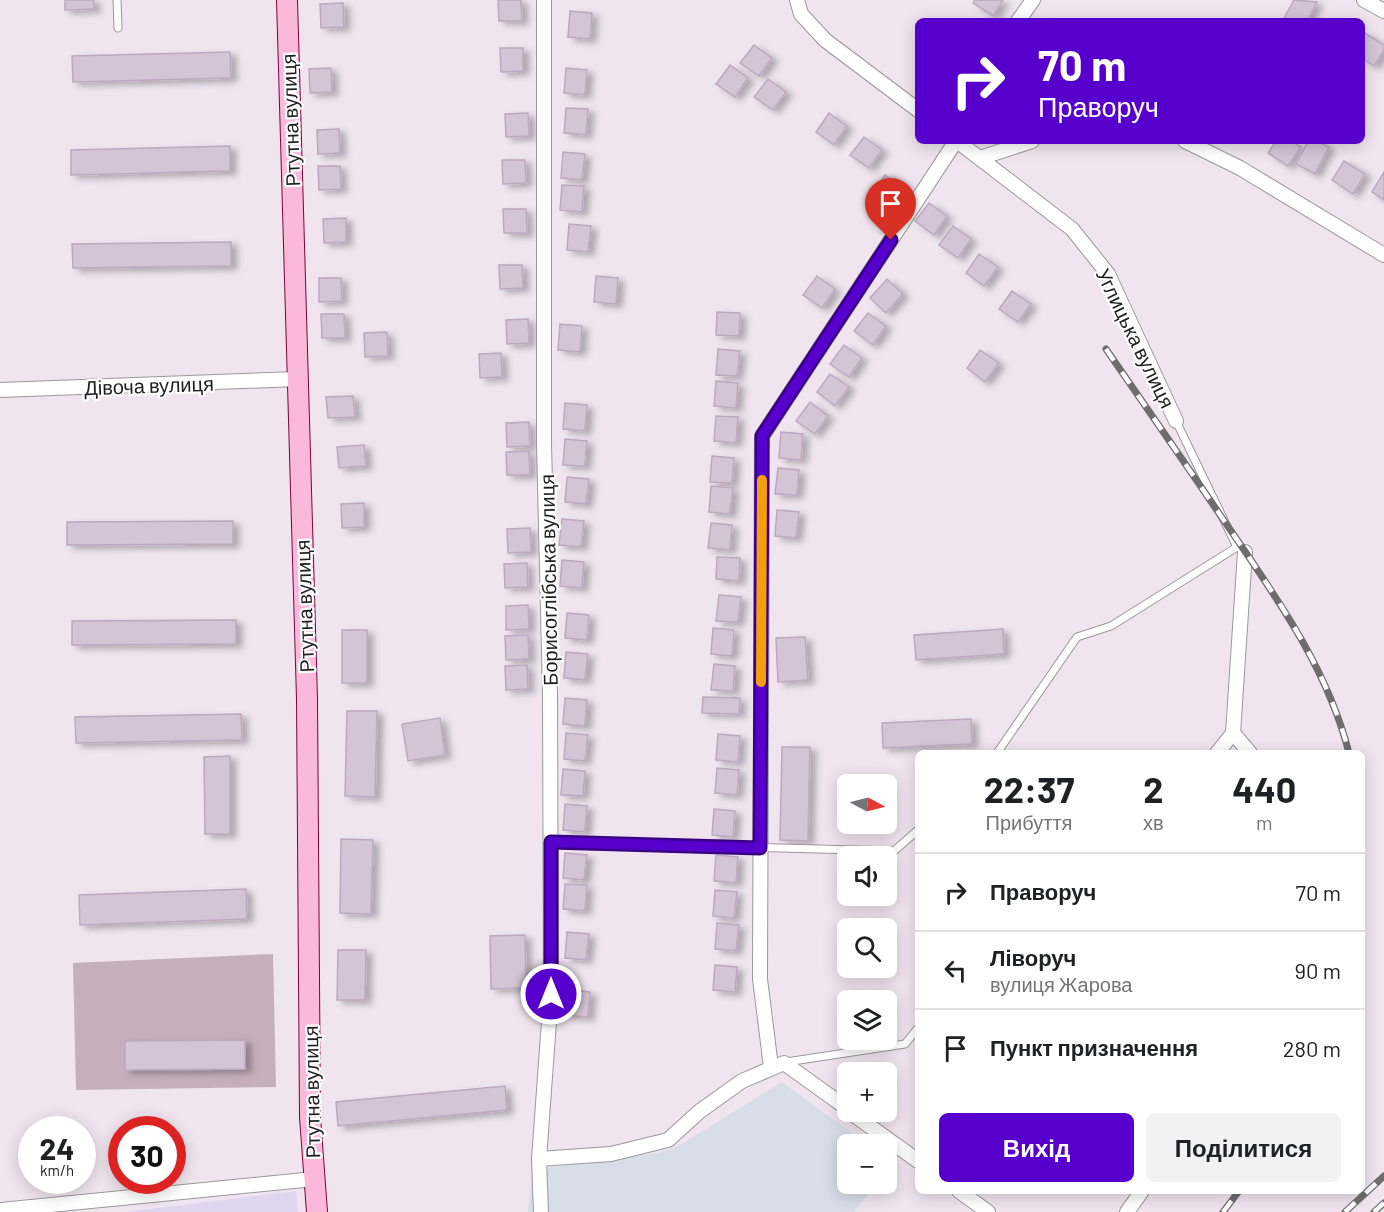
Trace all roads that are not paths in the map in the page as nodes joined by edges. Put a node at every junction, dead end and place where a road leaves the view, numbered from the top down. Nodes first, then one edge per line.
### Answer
1 (117, 0) edge
2 (287, 0) edge
3 (544, 0) edge
4 (797, 0) edge
5 (1033, 0) edge
6 (1364, 0) edge
7 (1384, 11) edge
8 (1020, 18) edge
9 (118, 28) dead end
10 (915, 108) edge
11 (954, 144) edge
12 (960, 144) edge
13 (1023, 144) edge
14 (1191, 144) edge
15 (980, 158) junction
16 (1384, 255) edge
17 (298, 379) junction
18 (0, 390) edge
19 (1176, 421) joint
20 (1245, 552) dead end
21 (1233, 733) junction
22 (999, 750) edge
23 (1219, 750) edge
24 (1247, 750) edge
25 (915, 833) edge
26 (551, 842) junction
27 (760, 848) junction
28 (915, 1032) edge
29 (778, 1065) junction
30 (837, 1102) edge
31 (865, 1122) edge
32 (539, 1159) junction
33 (915, 1159) edge
34 (314, 1179) junction
35 (963, 1194) edge
36 (1140, 1194) edge
37 (0, 1210) edge
38 (317, 1212) edge
39 (542, 1212) edge
40 (988, 1212) edge
41 (1126, 1212) edge

1 - 9 lane
2 - 17 main road, Ртутна вулиця
3 - 26 street, Борисоглібська вулиця
4 - 10 street
5 - 8 street
6 - 7 street
11 - 27 street
12 - 15 street, Углицька вулиця
13 - 15 street
14 - 16 street
15 - 19 street, Углицька вулиця
17 - 18 street, Дівоча вулиця
17 - 34 main road, Ртутна вулиця
19 - 22 lane
20 - 21 street
21 - 23 street
21 - 24 street
25 - 27 lane
26 - 27 lane
26 - 32 street, Борисоглібська вулиця
27 - 29 street
28 - 29 lane
29 - 30 street
29 - 32 street
31 - 33 street
32 - 39 street, Борисоглібська вулиця
34 - 37 street
34 - 38 main road, Ртутна вулиця
35 - 40 street
36 - 41 street

